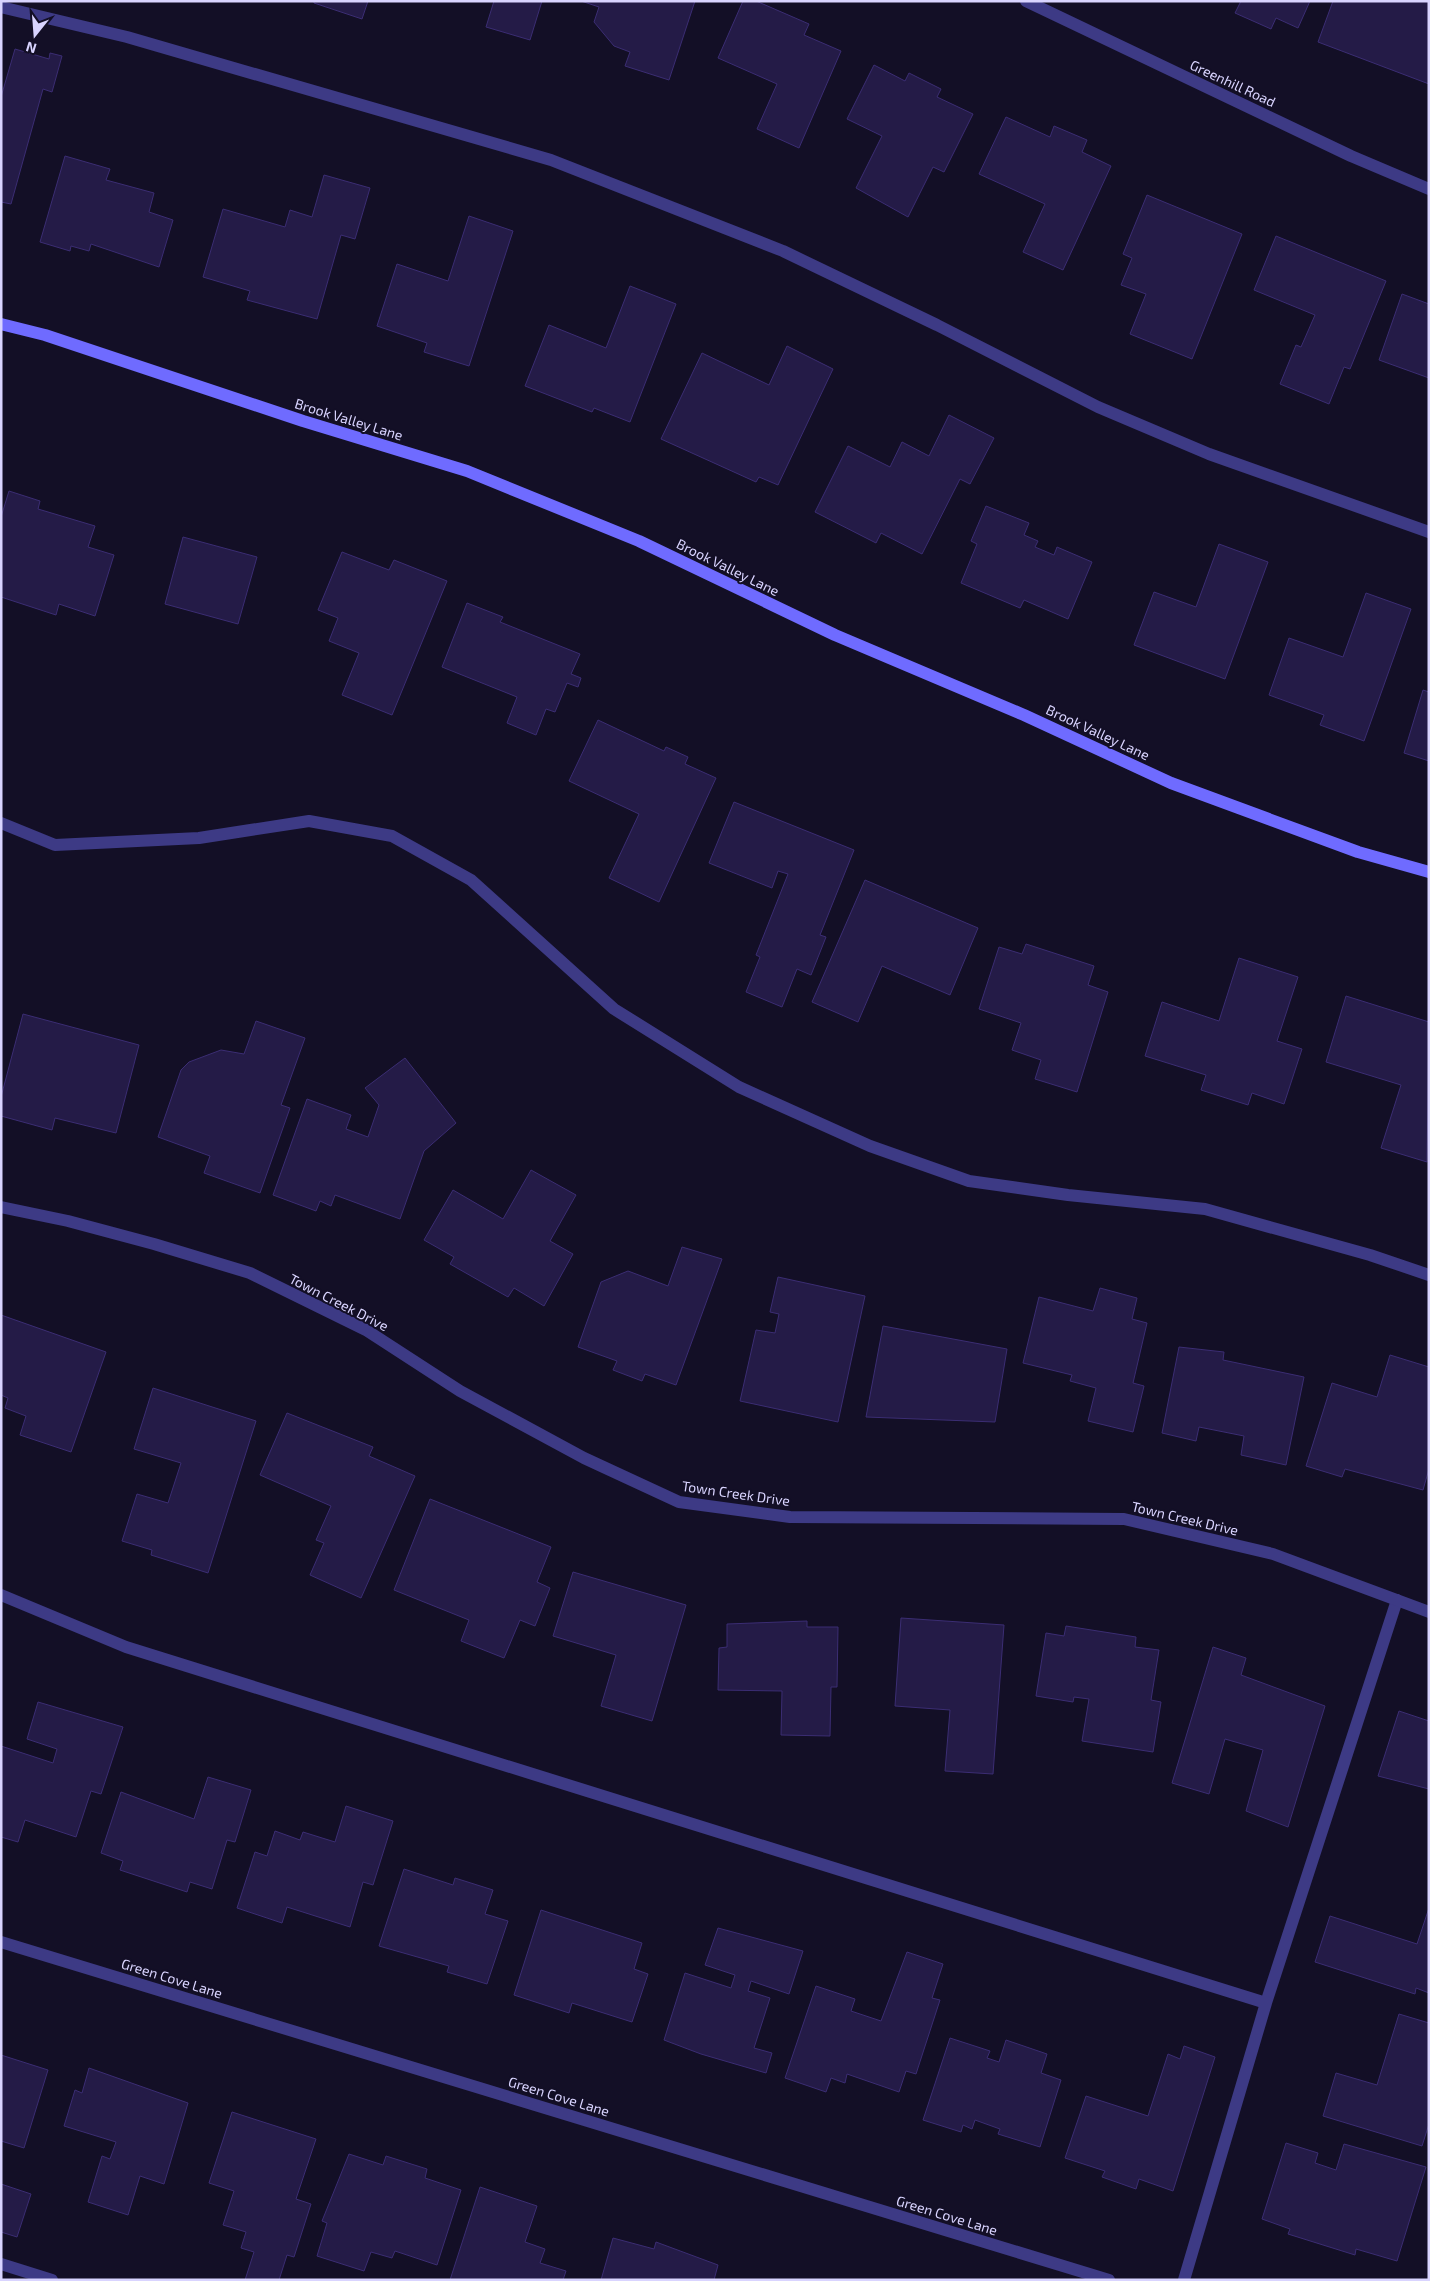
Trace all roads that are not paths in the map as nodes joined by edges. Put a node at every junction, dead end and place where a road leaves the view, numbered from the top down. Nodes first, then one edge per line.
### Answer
1 (1026, 1) edge
2 (1, 7) edge
3 (1429, 189) edge
4 (1, 324) edge
5 (1429, 532) edge
6 (1, 823) edge
7 (1429, 872) edge
8 (1, 1207) edge
9 (1429, 1276) edge
10 (1, 1595) edge
11 (1396, 1600) junction
12 (1429, 1612) edge
13 (1, 1942) edge
14 (1266, 2004) junction
15 (1, 2264) edge
16 (52, 2280) edge
17 (1109, 2280) edge
18 (1184, 2280) edge

1 - 3 street, Greenhill Road
2 - 5 street
4 - 7 street, Brook Valley Lane
6 - 9 street
8 - 11 street, Town Creek Drive
10 - 14 street
11 - 12 street, Town Creek Drive
11 - 14 street
13 - 17 street, Green Cove Lane
14 - 18 street
15 - 16 street

